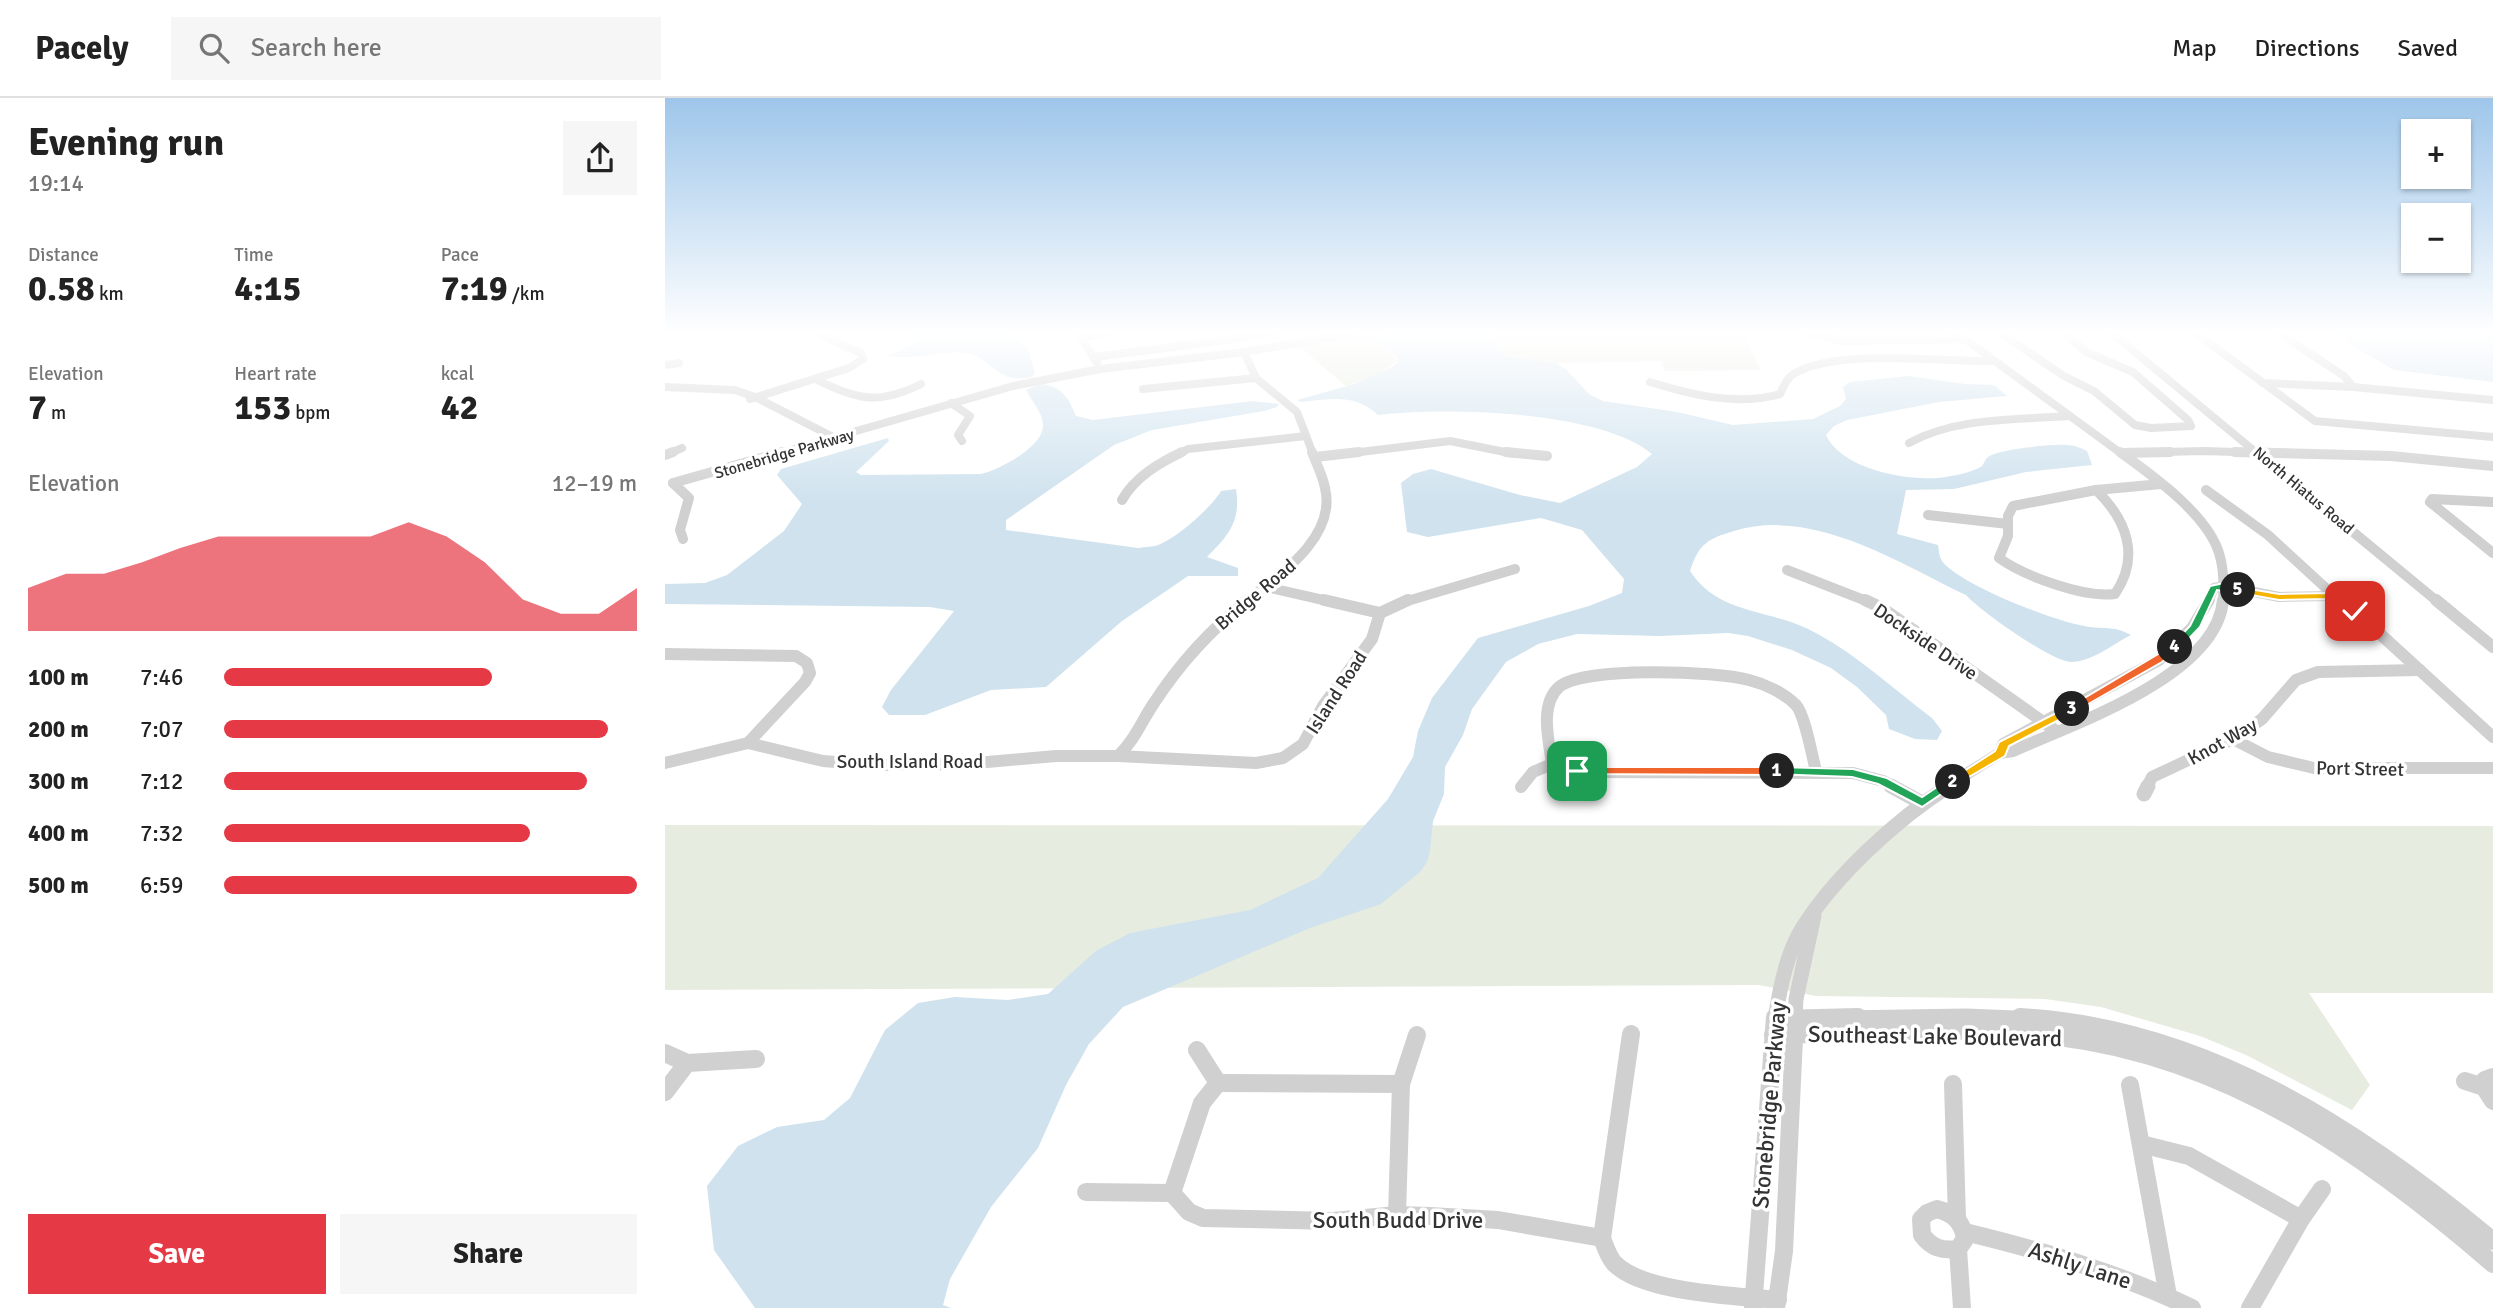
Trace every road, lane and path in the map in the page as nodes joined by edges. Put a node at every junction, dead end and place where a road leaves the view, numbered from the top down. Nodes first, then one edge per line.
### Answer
1 (688, 390) edge
2 (778, 390) edge
3 (841, 390) edge
4 (910, 390) edge
5 (997, 390) edge
6 (1272, 390) edge
7 (1688, 390) edge
8 (1782, 390) edge
9 (2034, 390) edge
10 (2093, 390) edge
11 (2154, 390) edge
12 (2182, 390) edge
13 (2273, 390) edge
14 (2390, 390) edge
15 (1281, 397) joint
16 (750, 399) junction
17 (2493, 400) edge
18 (951, 403) junction
19 (2069, 416) junction
20 (2191, 426) joint
21 (1306, 436) junction
22 (2493, 437) edge
23 (828, 440) junction
24 (962, 441) dead end
25 (1909, 443) dead end
26 (682, 449) dead end
27 (665, 455) edge
28 (2125, 455) junction
29 (2376, 455) junction
30 (1547, 456) dead end
31 (1315, 457) junction
32 (2264, 457) junction
33 (2385, 462) junction
34 (2493, 469) edge
35 (669, 484) edge
36 (2161, 484) junction
37 (2095, 489) junction
38 (2206, 490) dead end
39 (1122, 500) dead end
40 (2493, 502) edge
41 (1929, 515) dead end
42 (2008, 524) junction
43 (683, 539) dead end
44 (2490, 548) edge
45 (1999, 558) joint
46 (1515, 569) dead end
47 (1787, 570) dead end
48 (2223, 583) junction
49 (1266, 587) junction
50 (2329, 592) junction
51 (1380, 613) junction
52 (2493, 647) edge
53 (665, 654) edge
54 (807, 663) joint
55 (2420, 670) junction
56 (2045, 723) junction
57 (2056, 731) junction
58 (2493, 737) edge
59 (2232, 739) junction
60 (748, 743) junction
61 (2000, 753) junction
62 (1118, 756) junction
63 (665, 763) edge
64 (1552, 764) junction
65 (2493, 768) edge
66 (1816, 771) junction
67 (1521, 788) dead end
68 (2144, 794) dead end
69 (1922, 803) junction
70 (1816, 911) joint
71 (1784, 1027) junction
72 (1631, 1034) dead end
73 (1417, 1035) dead end
74 (1196, 1050) dead end
75 (665, 1053) edge
76 (756, 1059) dead end
77 (687, 1063) junction
78 (2465, 1081) dead end
79 (1218, 1083) junction
80 (1401, 1084) junction
81 (1953, 1084) dead end
82 (2130, 1085) dead end
83 (2490, 1089) edge
84 (665, 1092) edge
85 (2141, 1144) junction
86 (2322, 1189) dead end
87 (1086, 1192) dead end
88 (1172, 1193) junction
89 (1397, 1215) junction
90 (2301, 1219) junction
91 (1960, 1233) junction
92 (1602, 1238) junction
93 (2493, 1241) edge
94 (2493, 1264) edge
95 (2168, 1296) junction
96 (1753, 1303) edge
97 (1777, 1304) edge
98 (1962, 1308) edge
99 (2192, 1308) edge
100 (2250, 1308) edge

1 - 16 street
2 - 16 street
3 - 4 street
5 - 18 street, Stonebridge Parkway
6 - 15 street, Bridge Road
7 - 8 street
9 - 19 street, Stonebridge Parkway
10 - 20 street
11 - 20 street
12 - 32 street, North Hiatus Road
13 - 22 street
14 - 17 street
15 - 21 street, Bridge Road
16 - 23 street
18 - 23 street, Stonebridge Parkway
18 - 24 street
19 - 25 street
19 - 28 street, Stonebridge Parkway
21 - 31 street, Bridge Road
21 - 39 street
23 - 35 street, Stonebridge Parkway
26 - 27 street
28 - 32 street
28 - 36 street, Stonebridge Parkway
29 - 32 street
29 - 33 street
29 - 34 street
30 - 31 street
31 - 49 street, Bridge Road
32 - 33 street
32 - 52 street, North Hiatus Road
33 - 34 street
35 - 43 street
36 - 37 street
36 - 48 street, Stonebridge Parkway
37 - 42 street
37 - 45 street
38 - 50 street
40 - 44 street
41 - 42 street
42 - 45 street
46 - 51 street
47 - 56 street, Dockside Drive
48 - 50 street
48 - 56 street, Stonebridge Parkway
48 - 57 street, Stonebridge Parkway
49 - 51 street
49 - 62 street, Bridge Road
50 - 55 street
51 - 62 street, Island Road
53 - 54 street
54 - 60 street
55 - 58 street
55 - 59 street, Knot Way
56 - 57 street, Dockside Drive
56 - 61 street, Stonebridge Parkway
57 - 61 street, Stonebridge Parkway
59 - 65 street, Port Street
59 - 68 street, Knot Way
60 - 62 street, South Island Road
60 - 63 street, South Island Road
61 - 69 street, Stonebridge Parkway
64 - 66 street
64 - 66 street
64 - 67 street
66 - 69 street
69 - 70 street, Stonebridge Parkway
70 - 71 street, Stonebridge Parkway
71 - 93 street, Southeast Lake Boulevard
71 - 94 street, Southeast Lake Boulevard
71 - 96 street, Stonebridge Parkway
71 - 97 street, Stonebridge Parkway
72 - 92 street
73 - 80 street
74 - 79 street
75 - 77 street
76 - 77 street
77 - 84 street
78 - 83 street
79 - 80 street
79 - 88 street
80 - 89 street
81 - 91 street
82 - 85 street
85 - 90 street
85 - 95 street
86 - 90 street
87 - 88 street
88 - 89 street, South Budd Drive
89 - 92 street, South Budd Drive
90 - 100 street
91 - 95 street, Ashly Lane
91 - 98 street
92 - 96 street
95 - 99 street, Ashly Lane
96 - 97 street

